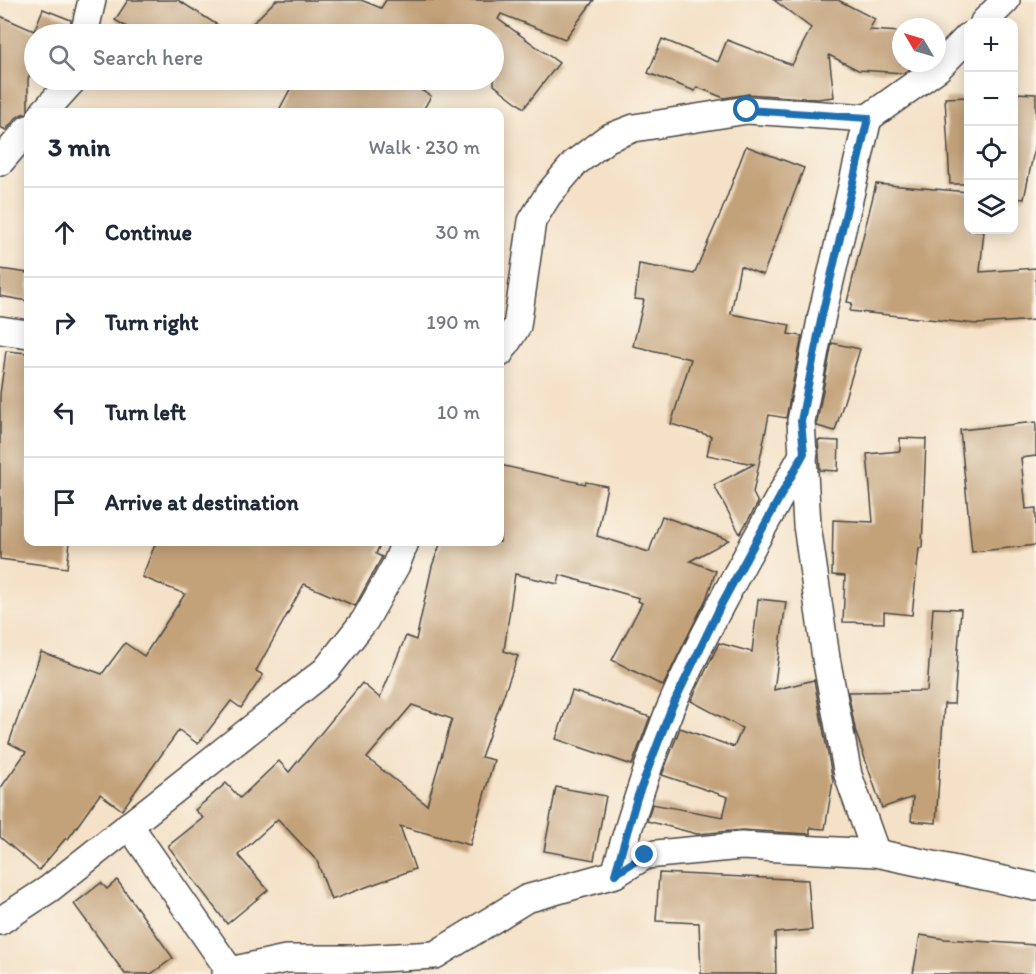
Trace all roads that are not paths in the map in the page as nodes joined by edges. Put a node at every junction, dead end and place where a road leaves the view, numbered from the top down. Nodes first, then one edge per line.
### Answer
1 (92, 0) edge
2 (1006, 0) edge
3 (988, 18) edge
4 (86, 24) edge
5 (964, 42) edge
6 (64, 90) edge
7 (48, 108) edge
8 (868, 118) junction
9 (24, 134) edge
10 (0, 162) edge
11 (508, 327) edge
12 (0, 330) edge
13 (24, 333) edge
14 (804, 453) junction
15 (403, 546) edge
16 (129, 825) junction
17 (876, 853) junction
18 (615, 874) junction
19 (1036, 887) edge
20 (0, 921) edge
21 (434, 964) edge
22 (228, 972) edge

1 - 4 street
2 - 3 street
5 - 8 street
6 - 7 street
8 - 11 street
8 - 14 street
9 - 10 street
12 - 13 street
14 - 17 street
14 - 18 street
15 - 16 street
16 - 20 street
16 - 22 street
17 - 18 street
17 - 19 street
18 - 21 street
21 - 22 street

